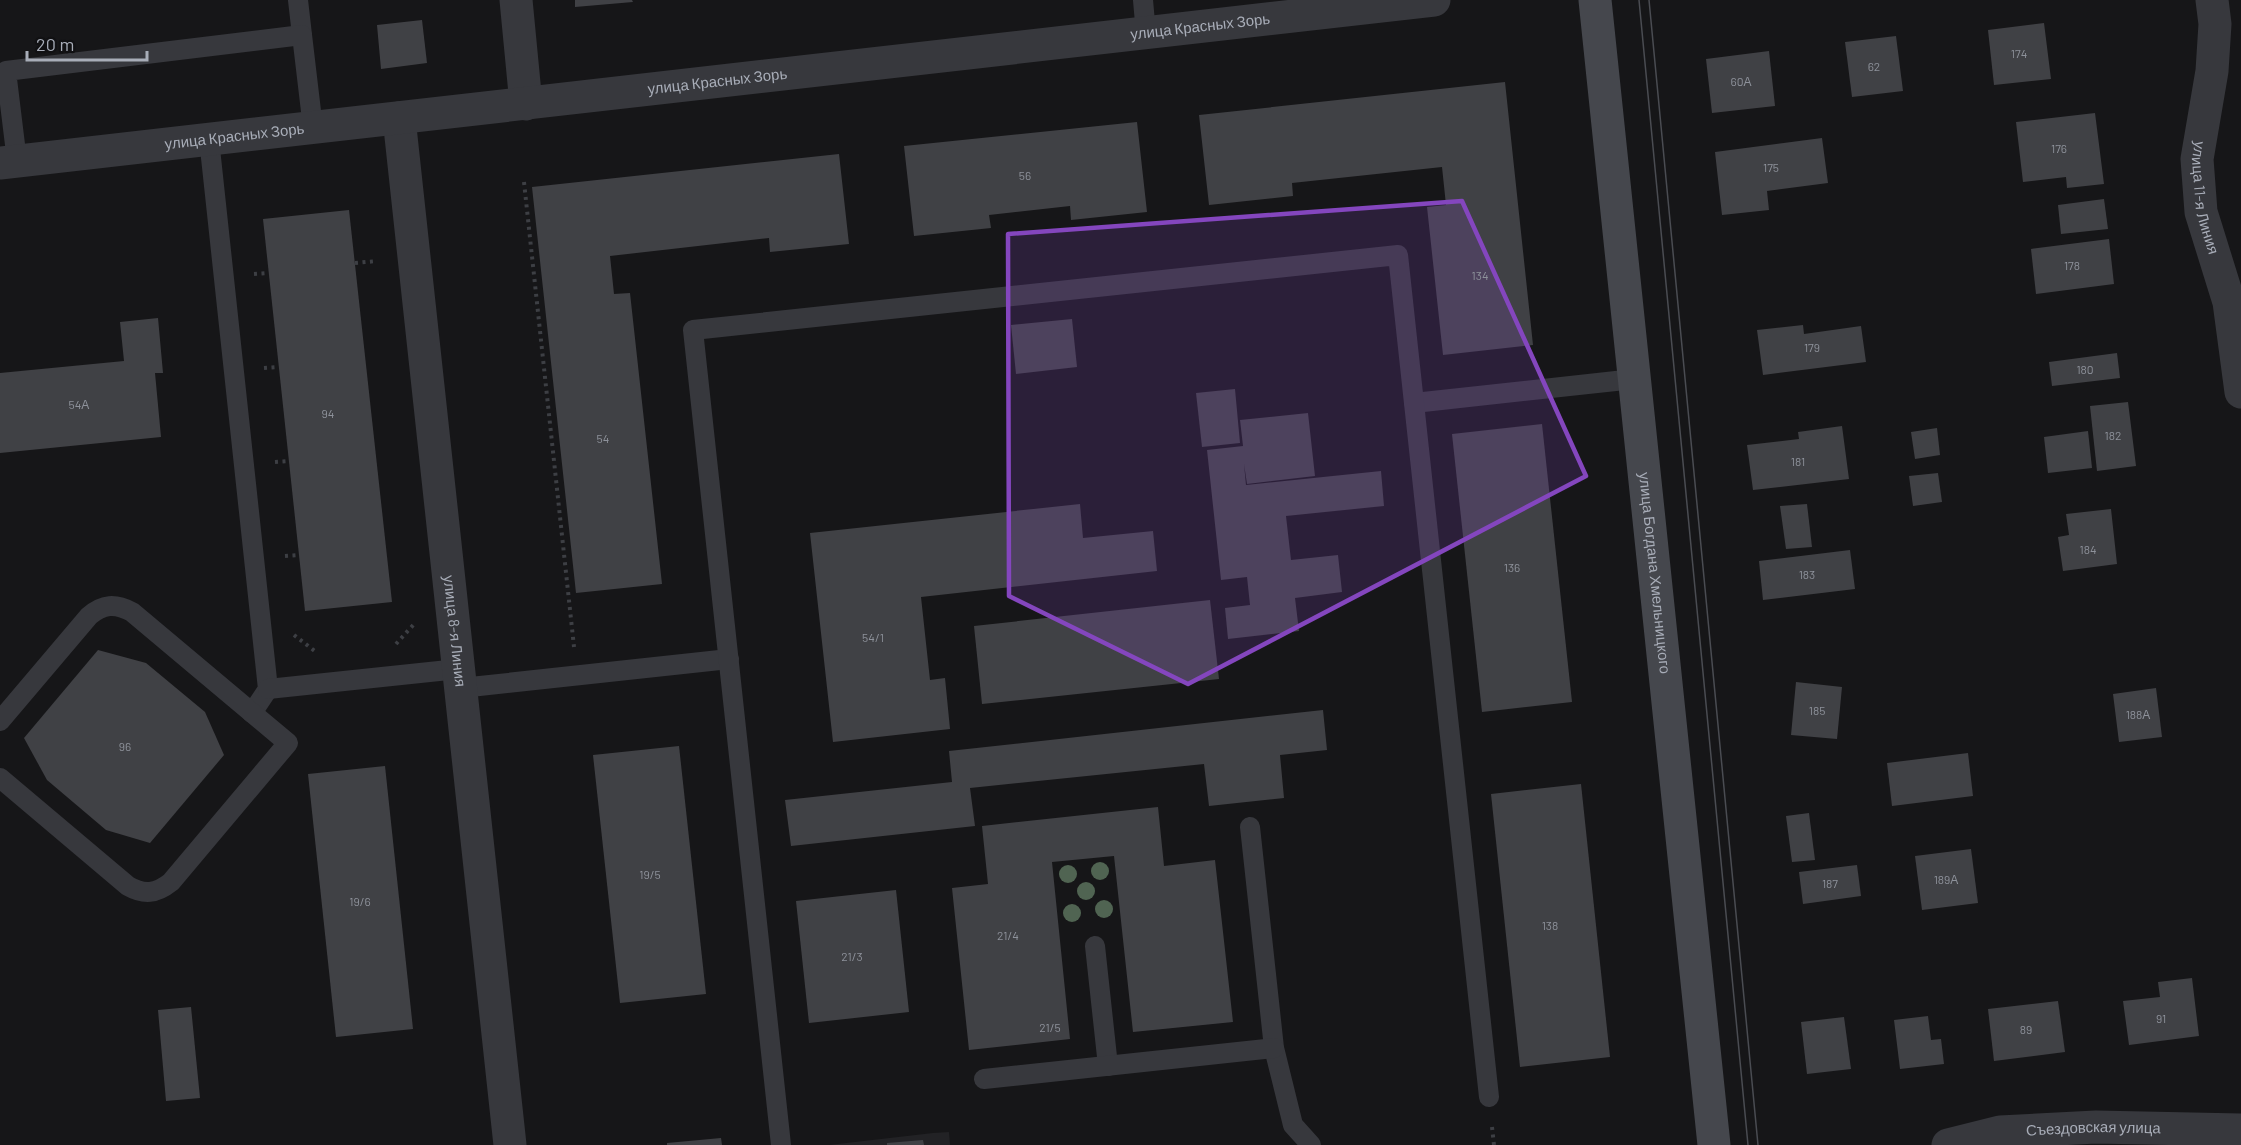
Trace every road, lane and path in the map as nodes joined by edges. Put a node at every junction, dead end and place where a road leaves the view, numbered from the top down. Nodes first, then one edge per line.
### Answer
1 (298, 0) edge
2 (516, 0) edge
3 (1143, 0) edge
4 (1434, 0) edge
5 (1595, 0) edge
6 (2212, 0) edge
7 (1146, 34) junction
8 (302, 35) junction
9 (526, 104) junction
10 (399, 118) junction
11 (313, 128) junction
12 (209, 139) junction
13 (8, 162) edge
14 (524, 182) dead end
15 (372, 261) dead end
16 (355, 263) dead end
17 (1634, 380) junction
18 (2241, 392) edge
19 (1414, 403) junction
20 (417, 620) dead end
21 (292, 633) dead end
22 (388, 651) dead end
23 (326, 657) dead end
24 (729, 659) junction
25 (577, 676) junction
26 (460, 679) junction
27 (268, 689) junction
28 (252, 713) junction
29 (0, 721) edge
30 (0, 778) edge
31 (1250, 827) dead end
32 (1095, 946) dead end
33 (1274, 1048) junction
34 (1108, 1066) junction
35 (984, 1079) dead end
36 (1489, 1096) dead end
37 (2241, 1130) edge
38 (510, 1145) edge
39 (781, 1145) edge
40 (1311, 1145) edge
41 (1714, 1145) edge
42 (1948, 1145) edge

1 - 8 lane
2 - 9 street
3 - 7 lane
4 - 7 street, улица Красных Зорь
5 - 17 main road, улица Богдана Хмельницкого
6 - 18 street, улица 11-я Линия
7 - 9 street, улица Красных Зорь
8 - 11 lane
8 - 13 lane
9 - 10 street, улица Красных Зорь
10 - 11 street, улица Красных Зорь
10 - 26 street, улица 8-я Линия
11 - 12 street, улица Красных Зорь
12 - 13 street, улица Красных Зорь
12 - 27 lane
14 - 25 path
15 - 16 path
17 - 19 lane
17 - 41 main road, улица Богдана Хмельницкого
19 - 24 lane
19 - 36 lane
20 - 22 path
21 - 23 path
24 - 25 lane
24 - 39 lane
25 - 26 lane
26 - 27 lane
26 - 38 street, улица 8-я Линия
27 - 28 lane
28 - 29 lane
28 - 30 lane
31 - 33 lane
32 - 34 lane
33 - 34 lane
33 - 40 lane
34 - 35 lane
37 - 42 street, Съездовская улица

